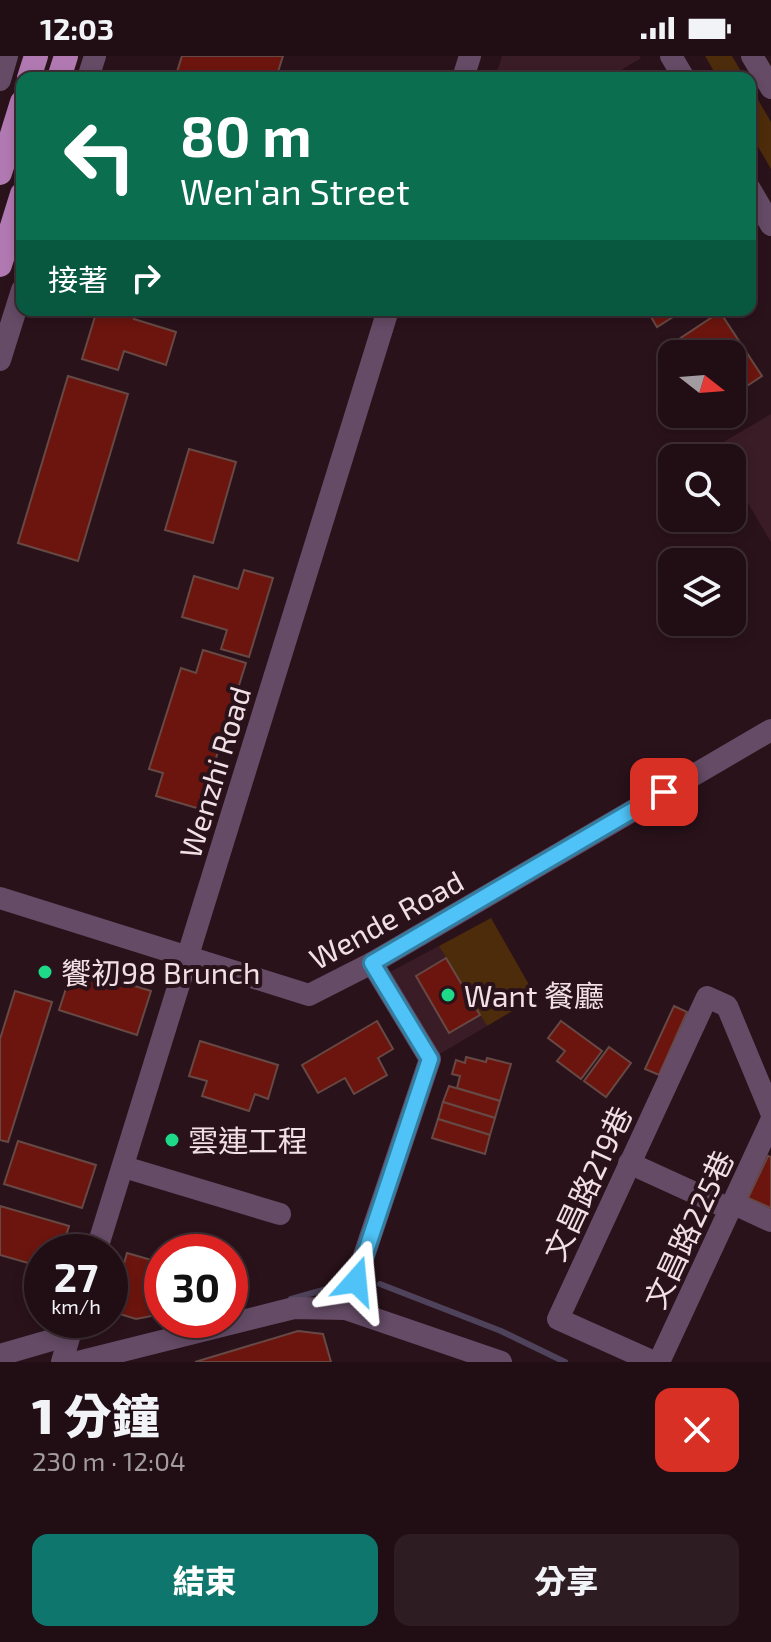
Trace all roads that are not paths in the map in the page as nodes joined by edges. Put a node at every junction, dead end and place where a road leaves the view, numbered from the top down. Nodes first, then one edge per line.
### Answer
1 (7, 56) edge
2 (752, 56) edge
3 (0, 78) edge
4 (771, 88) edge
5 (16, 121) edge
6 (0, 173) edge
7 (756, 199) edge
8 (16, 213) edge
9 (771, 225) edge
10 (0, 265) edge
11 (16, 309) edge
12 (386, 316) edge
13 (0, 360) edge
14 (771, 730) edge
15 (0, 898) edge
16 (189, 956) junction
17 (372, 963) junction
18 (770, 1111) edge
19 (629, 1163) junction
20 (124, 1167) junction
21 (731, 1206) junction
22 (280, 1214) dead end
23 (771, 1221) edge
24 (102, 1234) edge
25 (346, 1309) junction
26 (45, 1338) edge
27 (69, 1338) edge
28 (0, 1355) edge
29 (62, 1362) edge
30 (78, 1362) edge
31 (501, 1362) edge
32 (657, 1362) edge

1 - 3 street
2 - 4 street
5 - 6 main road
7 - 9 street
8 - 10 main road
11 - 13 street
12 - 16 street, Wenzhi Road
14 - 17 street, Wende Road
15 - 16 street, Wende Road
16 - 17 street, Wende Road
16 - 20 street, Wenzhi Road
17 - 25 street
18 - 19 street, 文昌路219巷
18 - 21 street, 文昌路225巷
19 - 21 street
19 - 32 street, 文昌路219巷
20 - 22 street
20 - 24 street, Wenzhi Road
21 - 23 street
21 - 32 street, 文昌路225巷
25 - 30 street
25 - 31 street
26 - 28 street
27 - 29 street

